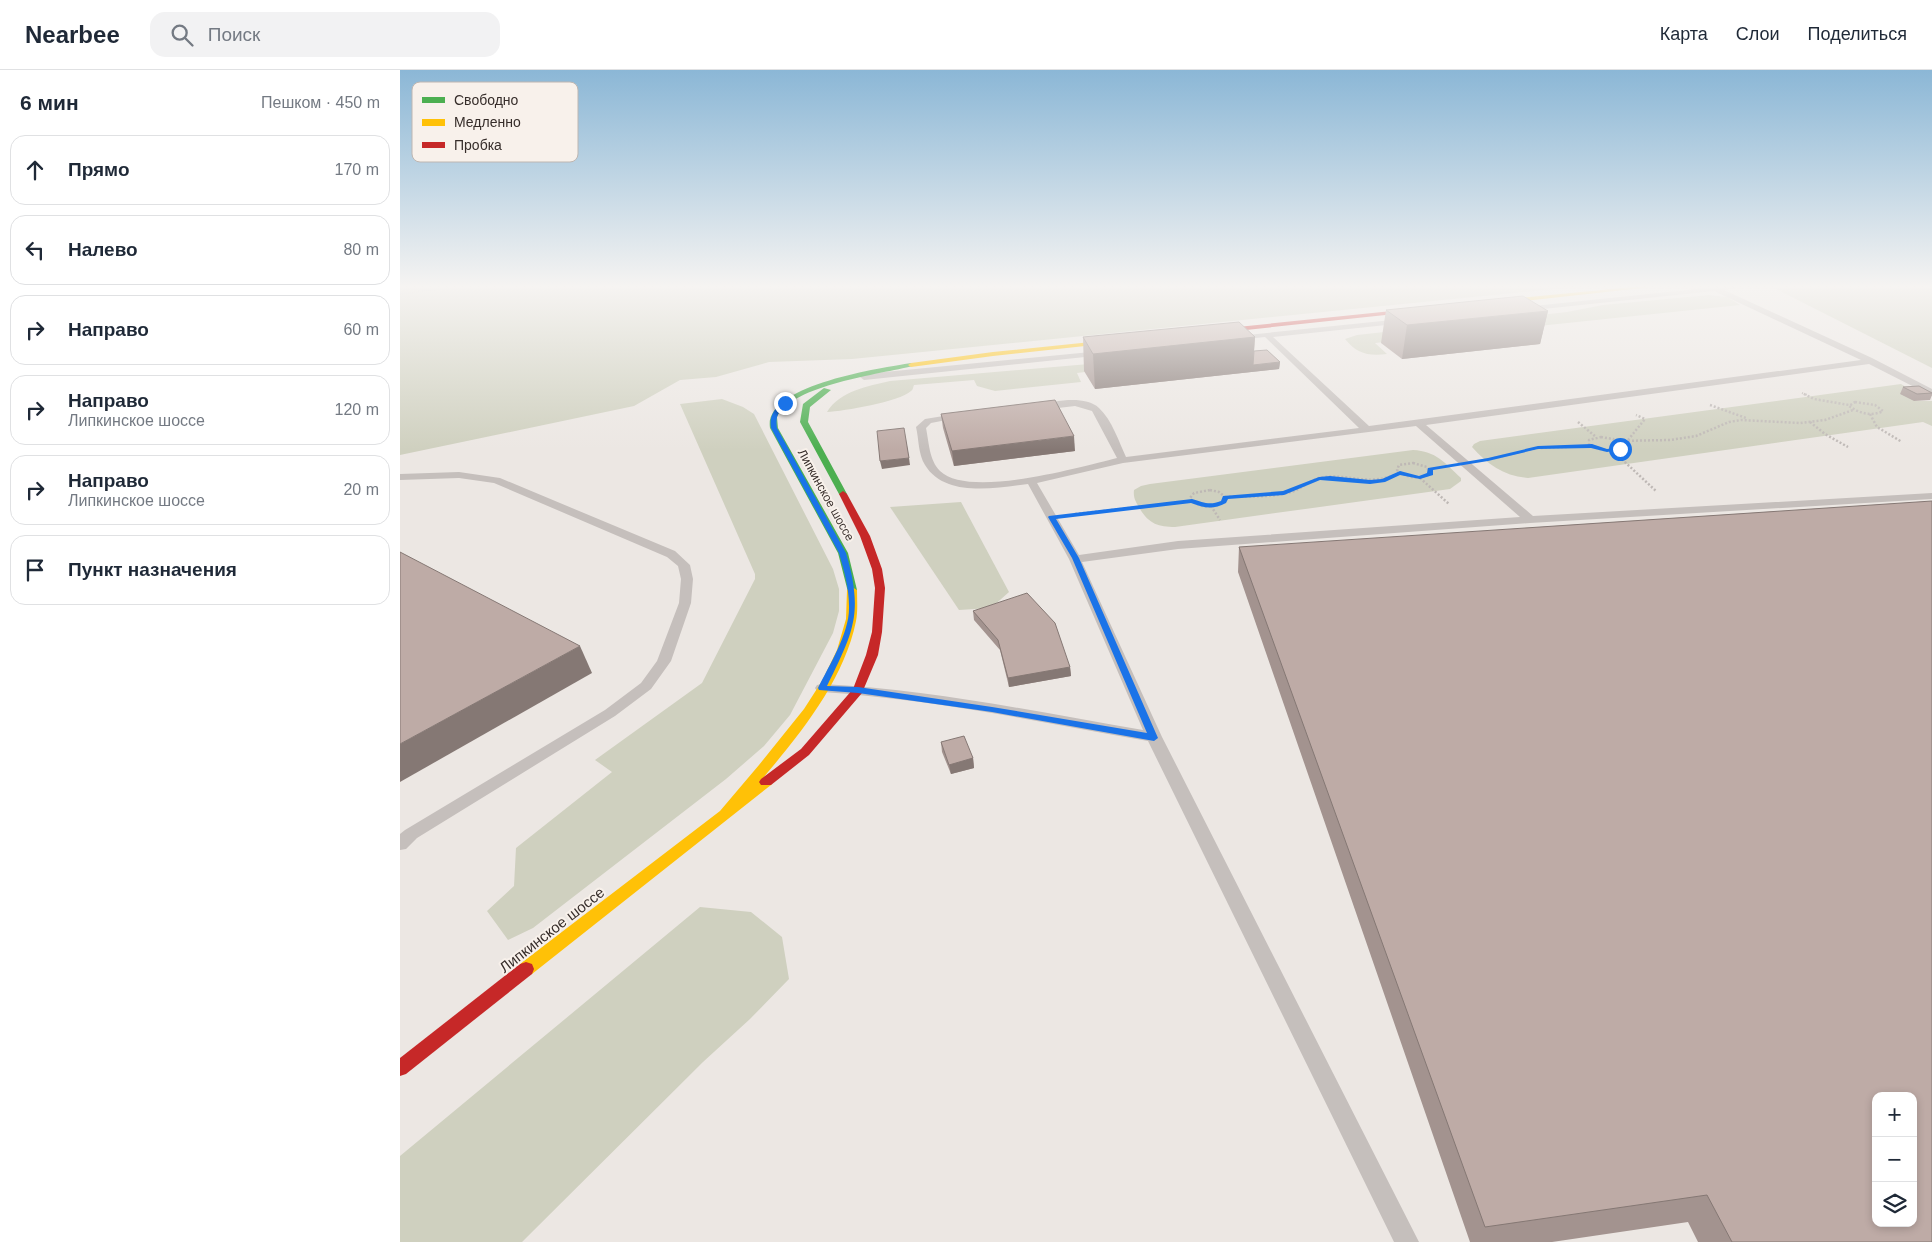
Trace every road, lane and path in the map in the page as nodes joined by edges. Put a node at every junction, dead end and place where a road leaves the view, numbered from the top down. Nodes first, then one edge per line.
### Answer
1 (1127, 341) edge
2 (1273, 341) edge
3 (1826, 341) edge
4 (1110, 352) edge
5 (1870, 361) junction
6 (850, 378) junction
7 (1932, 393) edge
8 (798, 396) junction
9 (1031, 408) edge
10 (1853, 410) junction
11 (973, 414) edge
12 (1870, 414) junction
13 (1809, 422) junction
14 (1418, 423) junction
15 (807, 429) junction
16 (1366, 429) junction
17 (1616, 441) junction
18 (1902, 442) dead end
19 (1592, 446) junction
20 (1848, 447) dead end
21 (1123, 460) junction
22 (1464, 463) junction
23 (1400, 473) junction
24 (400, 477) edge
25 (1420, 478) junction
26 (1031, 481) junction
27 (1932, 496) edge
28 (1225, 497) junction
29 (1192, 501) junction
30 (1052, 517) junction
31 (1530, 520) junction
32 (1470, 524) junction
33 (1075, 558) junction
34 (822, 688) junction
35 (858, 690) junction
36 (1154, 738) junction
37 (724, 816) junction
38 (400, 844) edge
39 (400, 1068) edge
40 (1407, 1242) edge

1 - 6 street, Липкинское шоссе
2 - 16 lane
3 - 5 lane
4 - 6 lane
5 - 7 lane
5 - 14 lane
6 - 8 street, Липкинское шоссе
6 - 15 street, Липкинское шоссе
8 - 15 street
8 - 34 street, Липкинское шоссе
9 - 21 lane
10 - 12 path
10 - 12 path
10 - 13 path
11 - 26 lane
12 - 18 path
13 - 17 path
13 - 20 path
14 - 16 lane
14 - 22 lane
15 - 35 street, Липкинское шоссе
16 - 21 lane
17 - 19 path
17 - 19 path
19 - 22 path
21 - 26 lane
22 - 31 lane
23 - 25 path
23 - 25 path
23 - 28 path
24 - 38 lane
25 - 32 path
26 - 30 lane
27 - 31 lane
28 - 29 path
28 - 29 path
29 - 30 path
30 - 33 lane
31 - 32 lane
32 - 33 lane
33 - 36 lane
34 - 35 lane
34 - 37 street, Липкинское шоссе
35 - 36 lane
35 - 37 street, Липкинское шоссе
36 - 40 lane
37 - 39 street, Липкинское шоссе

